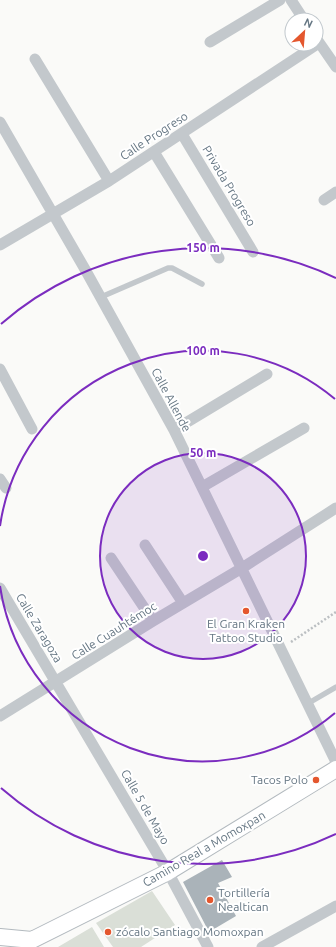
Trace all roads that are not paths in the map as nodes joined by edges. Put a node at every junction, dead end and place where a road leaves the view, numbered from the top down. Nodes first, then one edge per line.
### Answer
1 (280, 0) edge
2 (290, 0) edge
3 (298, 12) edge
4 (210, 42) dead end
5 (324, 48) edge
6 (302, 52) edge
7 (35, 59) dead end
8 (334, 60) edge
9 (0, 122) edge
10 (182, 134) junction
11 (154, 152) junction
12 (109, 181) junction
13 (336, 192) edge
14 (324, 200) dead end
15 (54, 214) junction
16 (0, 245) edge
17 (253, 252) dead end
18 (219, 258) dead end
19 (202, 284) dead end
20 (101, 297) junction
21 (0, 369) edge
22 (267, 374) dead end
23 (304, 428) dead end
24 (32, 429) dead end
25 (174, 430) junction
26 (202, 487) junction
27 (336, 508) edge
28 (145, 545) dead end
29 (111, 558) dead end
30 (242, 568) junction
31 (0, 588) edge
32 (183, 603) junction
33 (153, 621) junction
34 (56, 683) junction
35 (336, 687) edge
36 (307, 704) junction
37 (0, 716) edge
38 (336, 762) edge
39 (336, 769) edge
40 (168, 872) junction
41 (336, 906) edge
42 (0, 937) edge
43 (34, 943) edge
44 (208, 947) edge
45 (262, 947) edge

1 - 4 street
2 - 3 street
5 - 8 street
6 - 10 street, Calle Progreso
7 - 12 street
9 - 15 street, Calle Allende
10 - 11 street, Calle Progreso
10 - 17 street, Privada Progreso
11 - 12 street, Calle Progreso
11 - 18 street
12 - 15 street, Calle Progreso
13 - 14 street
15 - 16 street, Calle Progreso
15 - 20 street, Calle Allende
19 - 20 lane
20 - 25 street, Calle Allende
21 - 24 street
22 - 25 street
23 - 26 street
25 - 26 street, Calle Allende
26 - 30 street, Calle Allende
27 - 30 street, Calle Cuauhtémoc
28 - 32 street
29 - 33 street
30 - 32 street, Calle Cuauhtémoc
30 - 36 street, Calle Allende
31 - 34 street, Calle Zaragoza
32 - 33 street, Calle Cuauhtémoc
33 - 34 street, Calle Cuauhtémoc
34 - 37 street, Calle Cuauhtémoc
34 - 40 street, Calle 5 de Mayo
35 - 36 lane
36 - 38 street, Calle Allende
39 - 40 street, Camino Real a Momoxpan
40 - 43 street, Camino Real a Momoxpan
40 - 44 street, Calle 5 de Mayo
41 - 45 street
42 - 43 street, Camino Real a Momoxpan

